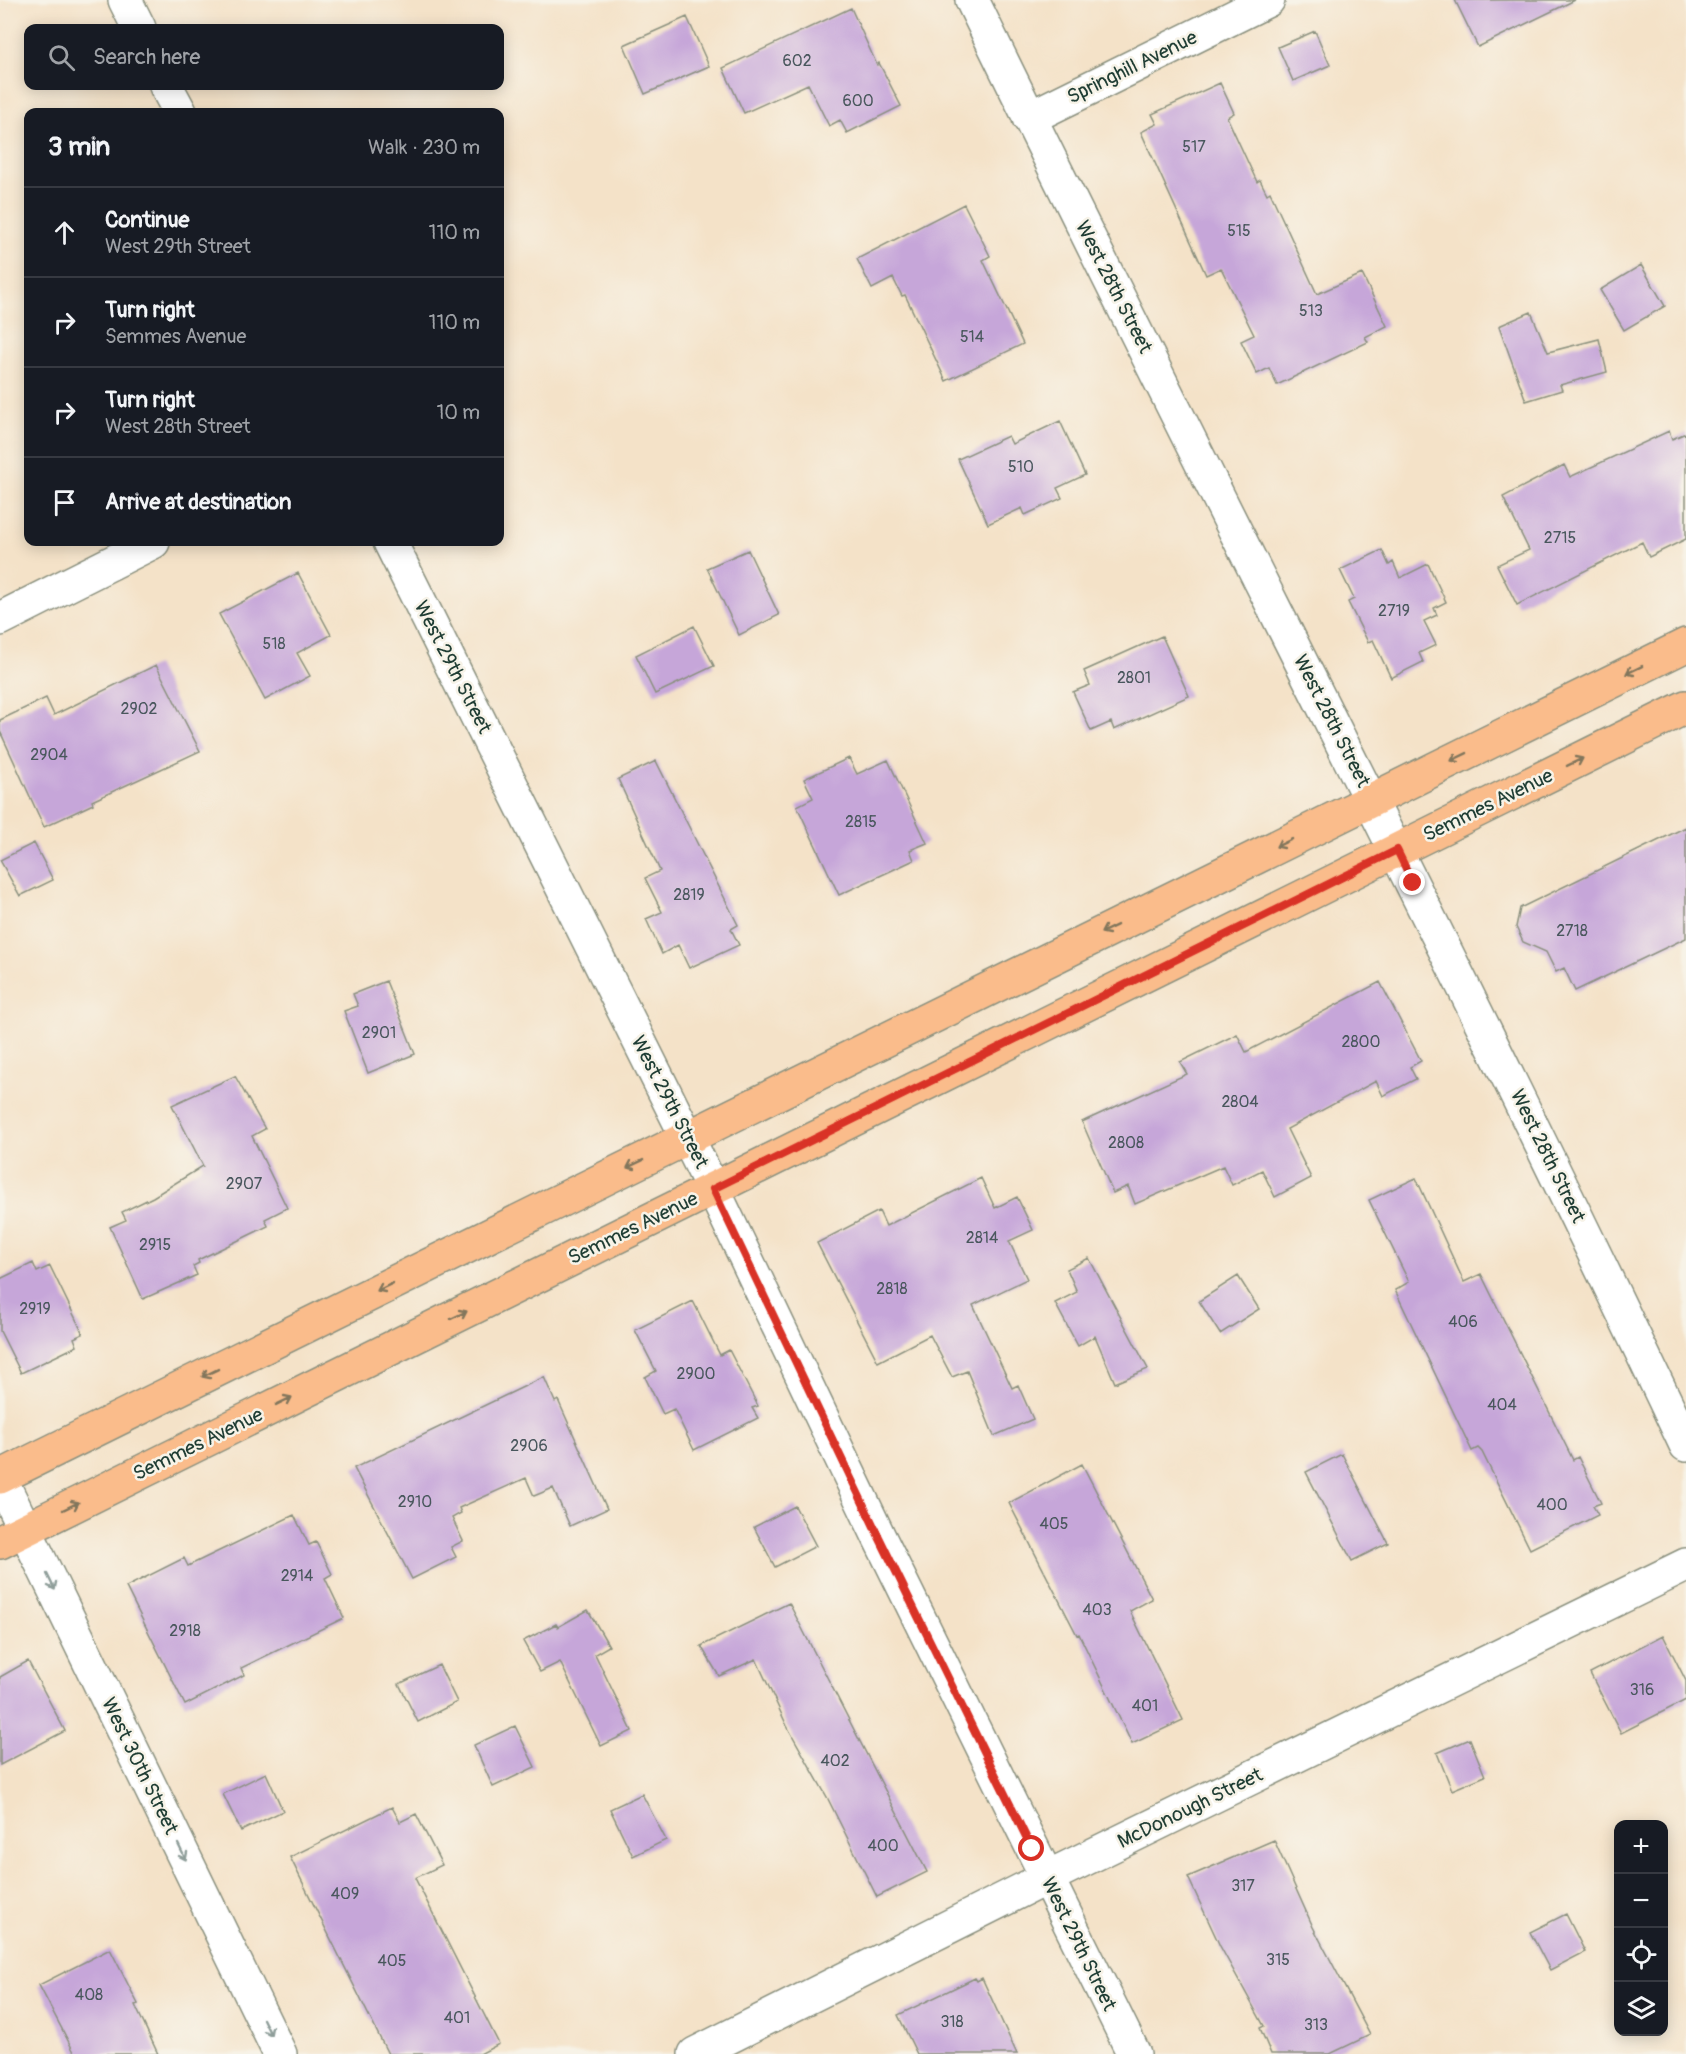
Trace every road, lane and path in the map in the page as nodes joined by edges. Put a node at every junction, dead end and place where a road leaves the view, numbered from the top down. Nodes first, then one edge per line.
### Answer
1 (125, 0) edge
2 (972, 0) edge
3 (1268, 0) edge
4 (137, 24) edge
5 (168, 90) edge
6 (178, 108) edge
7 (1029, 118) junction
8 (145, 546) edge
9 (392, 546) edge
10 (0, 619) edge
11 (1686, 645) edge
12 (1686, 707) edge
13 (1372, 800) junction
14 (1397, 850) junction
15 (687, 1138) junction
16 (713, 1189) junction
17 (1686, 1445) edge
18 (0, 1477) edge
19 (13, 1535) edge
20 (1686, 1565) edge
21 (1046, 1878) junction
22 (280, 2054) edge
23 (695, 2054) edge
24 (1134, 2054) edge

1 - 4 street
2 - 7 street, West 28th Street
3 - 7 street, Springhill Avenue
5 - 6 street
7 - 13 street, West 28th Street
8 - 10 street
9 - 15 street, West 29th Street
11 -> 13 main road
14 -> 12 main road, Semmes Avenue
13 - 14 street, West 28th Street
13 -> 15 main road
14 - 16 main road, Semmes Avenue
14 - 17 street, West 28th Street
15 - 16 street, West 29th Street
15 -> 18 main road
19 -> 16 main road, Semmes Avenue
16 - 21 street, West 29th Street
18 - 19 street, West 30th Street
19 -> 22 street, West 30th Street
20 - 21 street, McDonough Street
21 - 23 street, McDonough Street
21 - 24 street, West 29th Street

